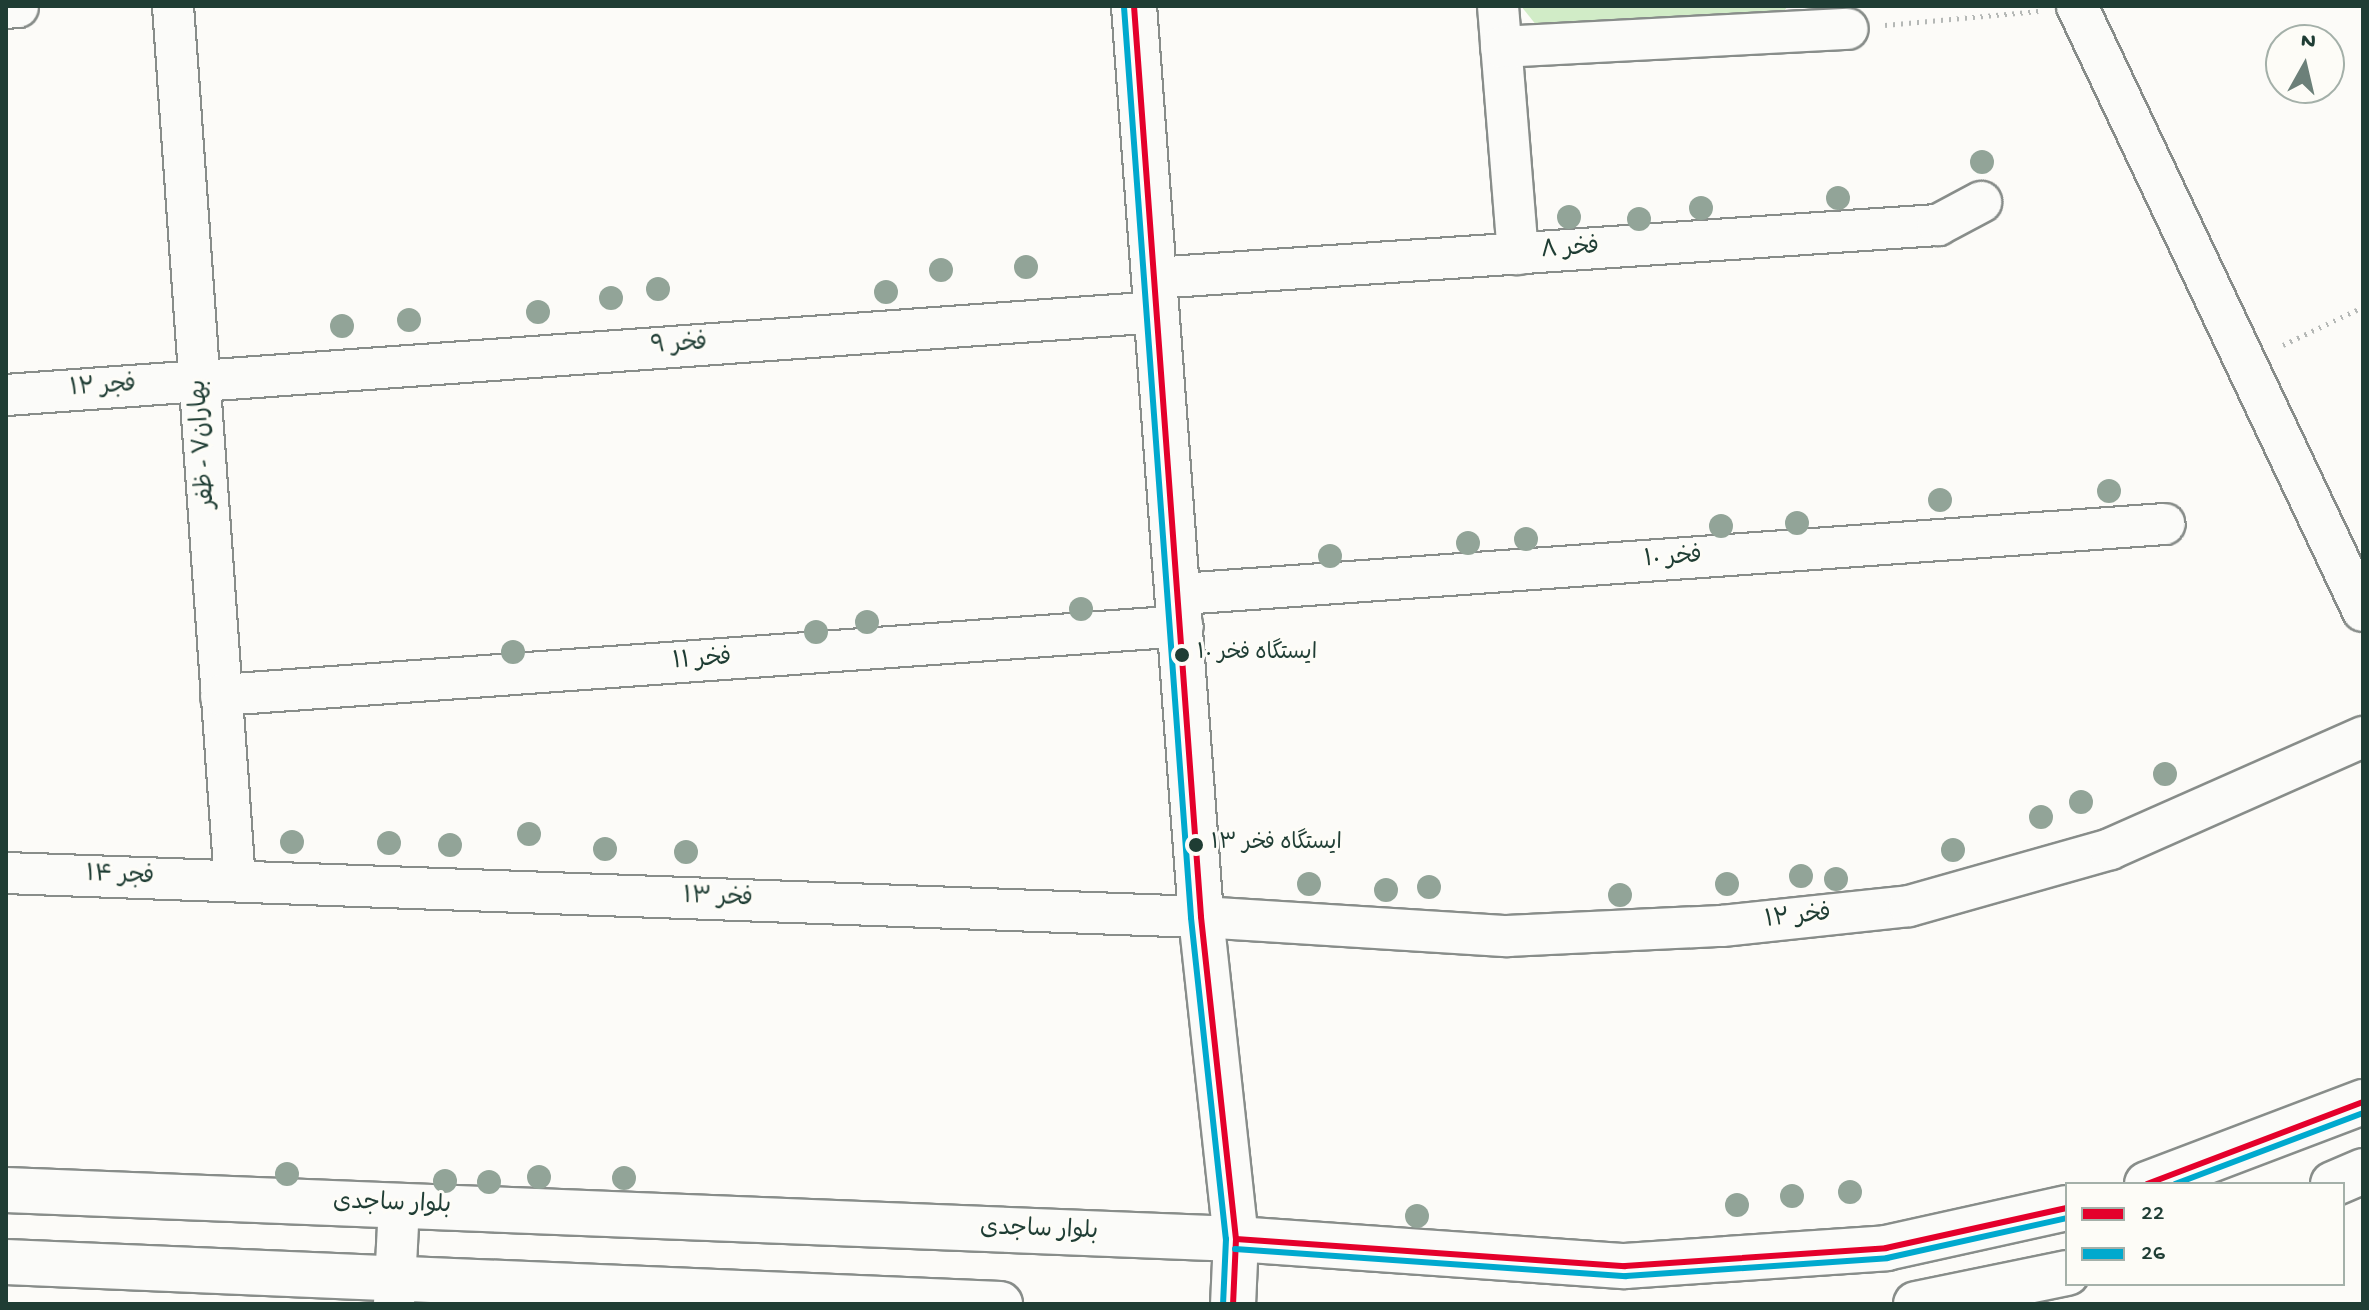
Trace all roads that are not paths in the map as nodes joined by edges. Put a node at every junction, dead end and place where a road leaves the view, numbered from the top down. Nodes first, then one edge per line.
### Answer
1 (173, 6) edge
2 (1134, 6) edge
3 (1498, 6) edge
4 (18, 7) edge
5 (2077, 7) edge
6 (6, 8) edge
7 (1848, 29) road end
8 (1501, 47) junction
9 (1981, 202) dead end
10 (1518, 254) junction
11 (1156, 295) junction
12 (200, 381) junction
13 (6, 395) edge
14 (2165, 524) dead end
15 (1182, 610) junction
16 (2363, 611) edge
17 (221, 695) junction
18 (2363, 737) edge
19 (6, 873) edge
20 (235, 881) junction
21 (1201, 917) junction
22 (2363, 1102) edge
23 (2363, 1171) edge
24 (2152, 1182) edge
25 (2338, 1182) edge
26 (6, 1190) edge
27 (399, 1206) junction
28 (2065, 1208) edge
29 (1236, 1239) junction
30 (6, 1262) edge
31 (2065, 1273) edge
32 (395, 1292) edge
33 (1000, 1304) edge
34 (1233, 1304) edge
35 (1916, 1304) edge

1 - 12 street, بهاران۷ - ظفر
2 - 11 main road
3 - 8 street
4 - 6 street
5 - 16 street
7 - 8 street
8 - 10 street
9 - 10 street, فخر ۸
10 - 11 street, فخر ۸
11 - 12 street, فخر ۹
11 - 15 main road
12 - 13 street, فجر ۱۲
12 - 17 street, بهاران۷ - ظفر
14 - 15 street, فخر ۱۰
15 - 17 street, فخر ۱۱
15 - 21 main road
17 - 20 street, بهاران۷ - ظفر
18 - 21 street, فخر ۱۲
19 - 20 street, فجر ۱۴
20 - 21 street, فخر ۱۳
21 - 29 main road
22 - 24 main road
23 - 25 main road
26 - 27 main road, بلوار ساجدی
27 - 29 main road, بلوار ساجدی
27 - 32 street
28 - 29 main road, بلوار ساجدی
29 - 34 main road
30 - 32 main road
31 - 35 main road
32 - 33 main road

